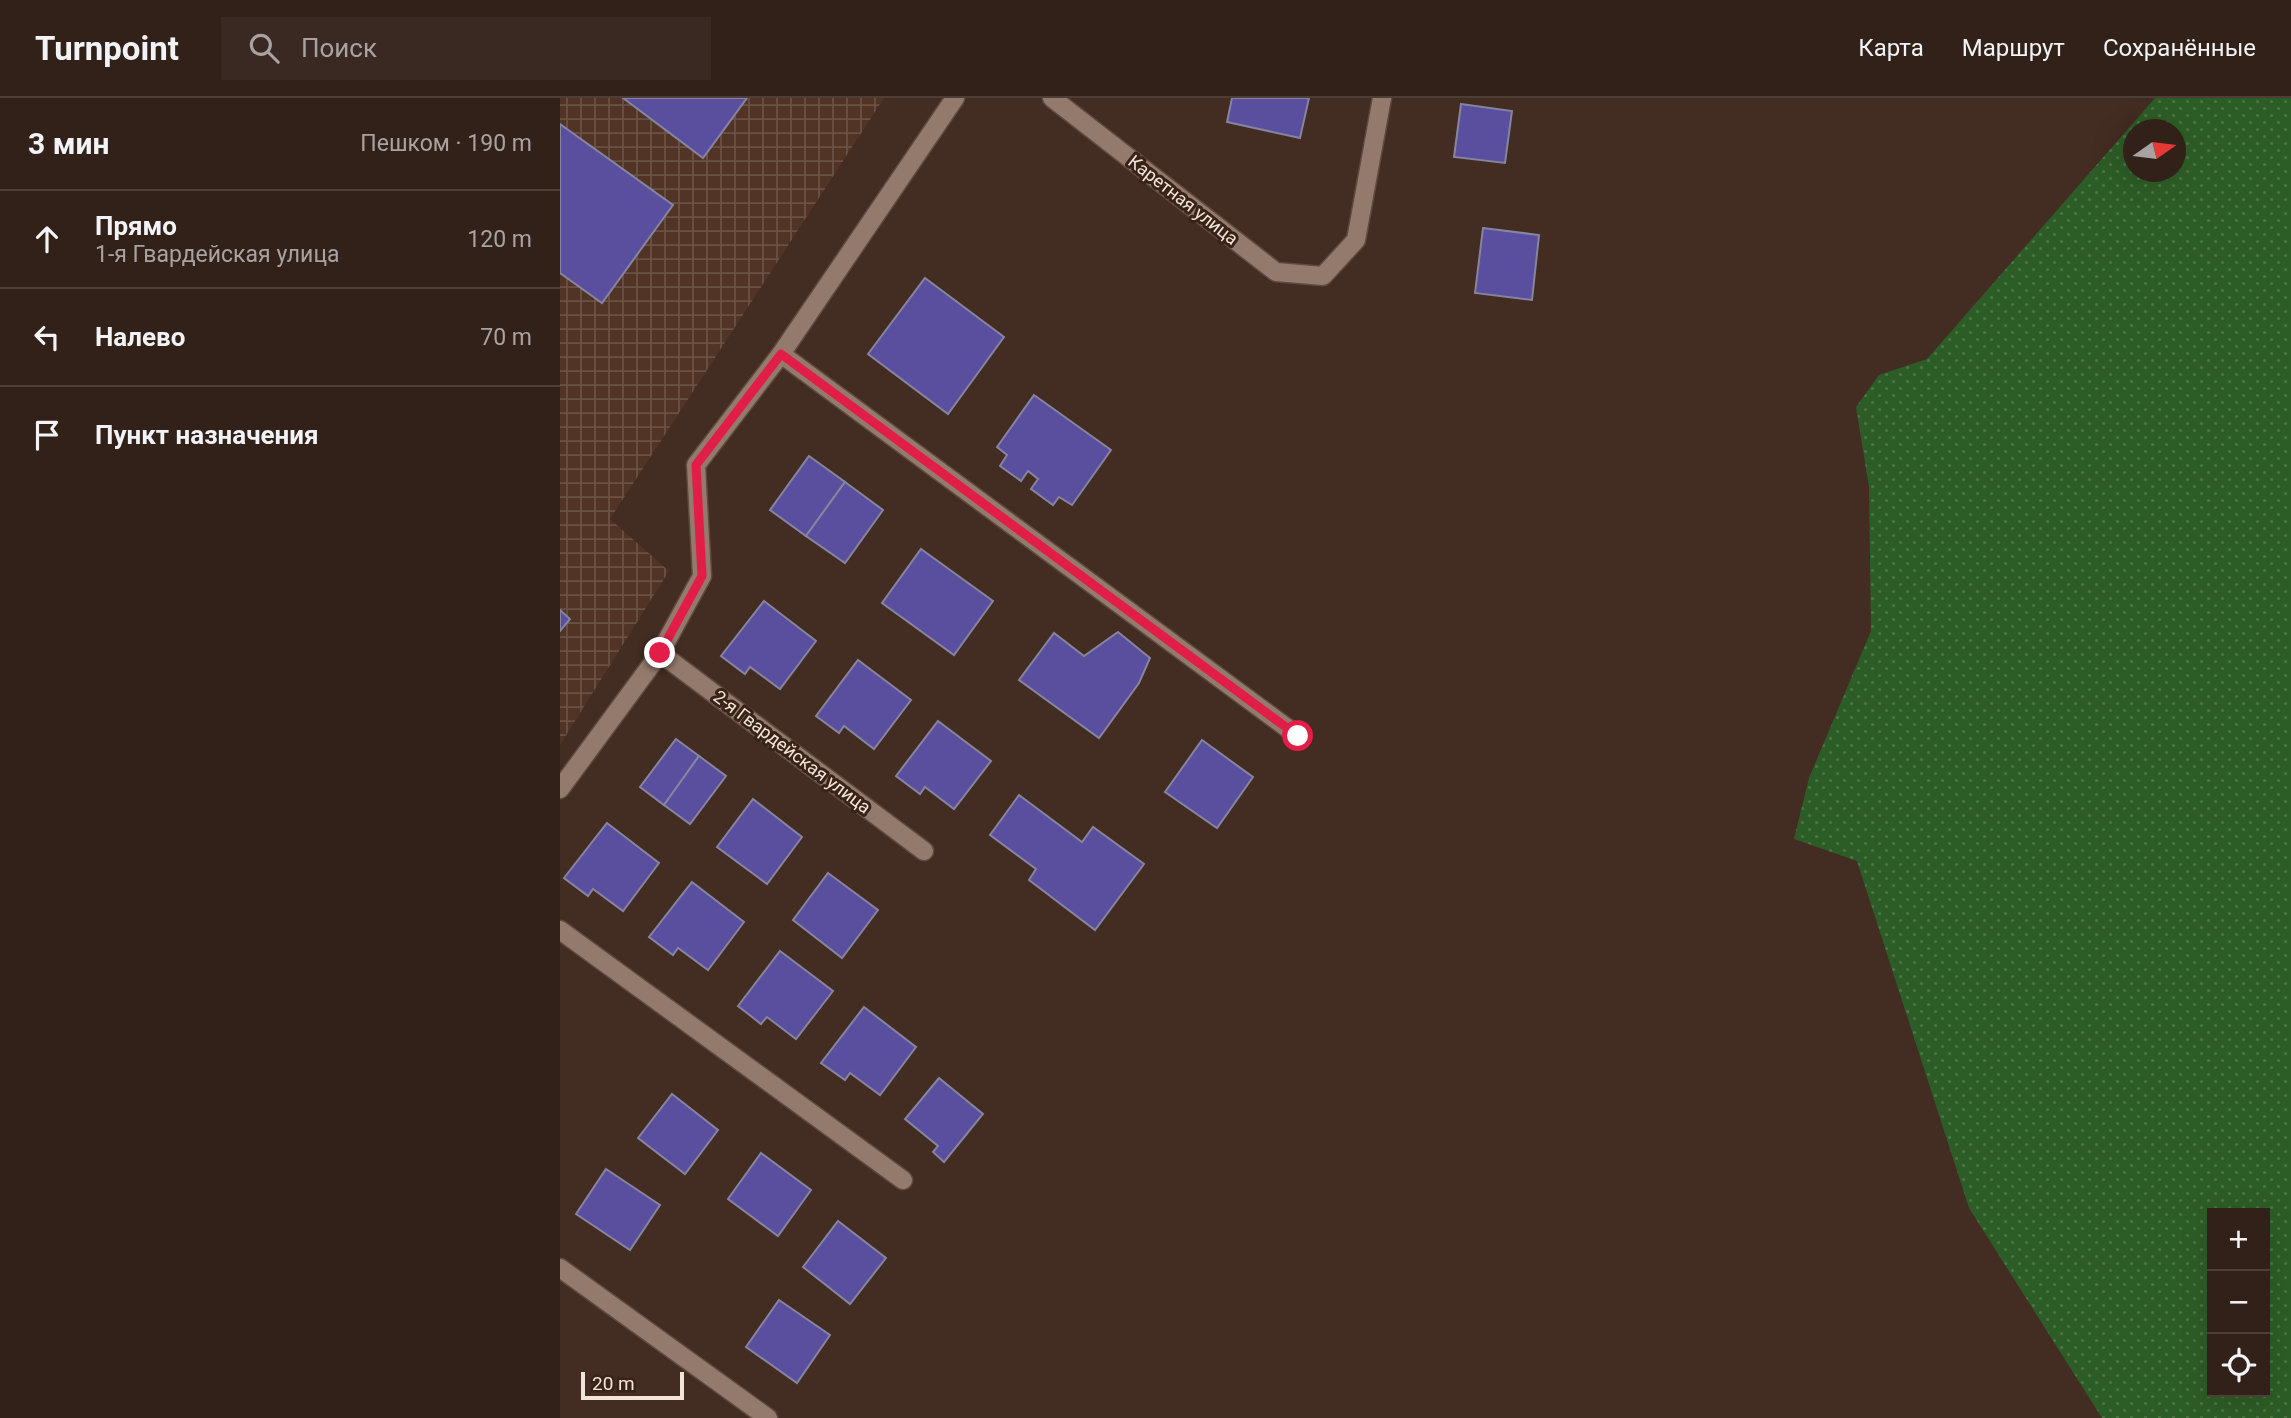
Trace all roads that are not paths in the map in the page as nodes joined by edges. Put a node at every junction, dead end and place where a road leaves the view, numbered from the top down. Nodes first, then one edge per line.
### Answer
1 (955, 98) edge
2 (1052, 98) edge
3 (1382, 98) edge
4 (781, 354) junction
5 (660, 653) junction
6 (1298, 736) dead end
7 (560, 789) edge
8 (924, 851) dead end
9 (560, 930) edge
10 (903, 1180) dead end
11 (560, 1268) edge
12 (768, 1418) edge

1 - 4 street
2 - 3 street, Каретная улица
4 - 5 street
4 - 6 street
5 - 7 street
5 - 8 street, 2-я Гвардейская улица
9 - 10 street
11 - 12 street

